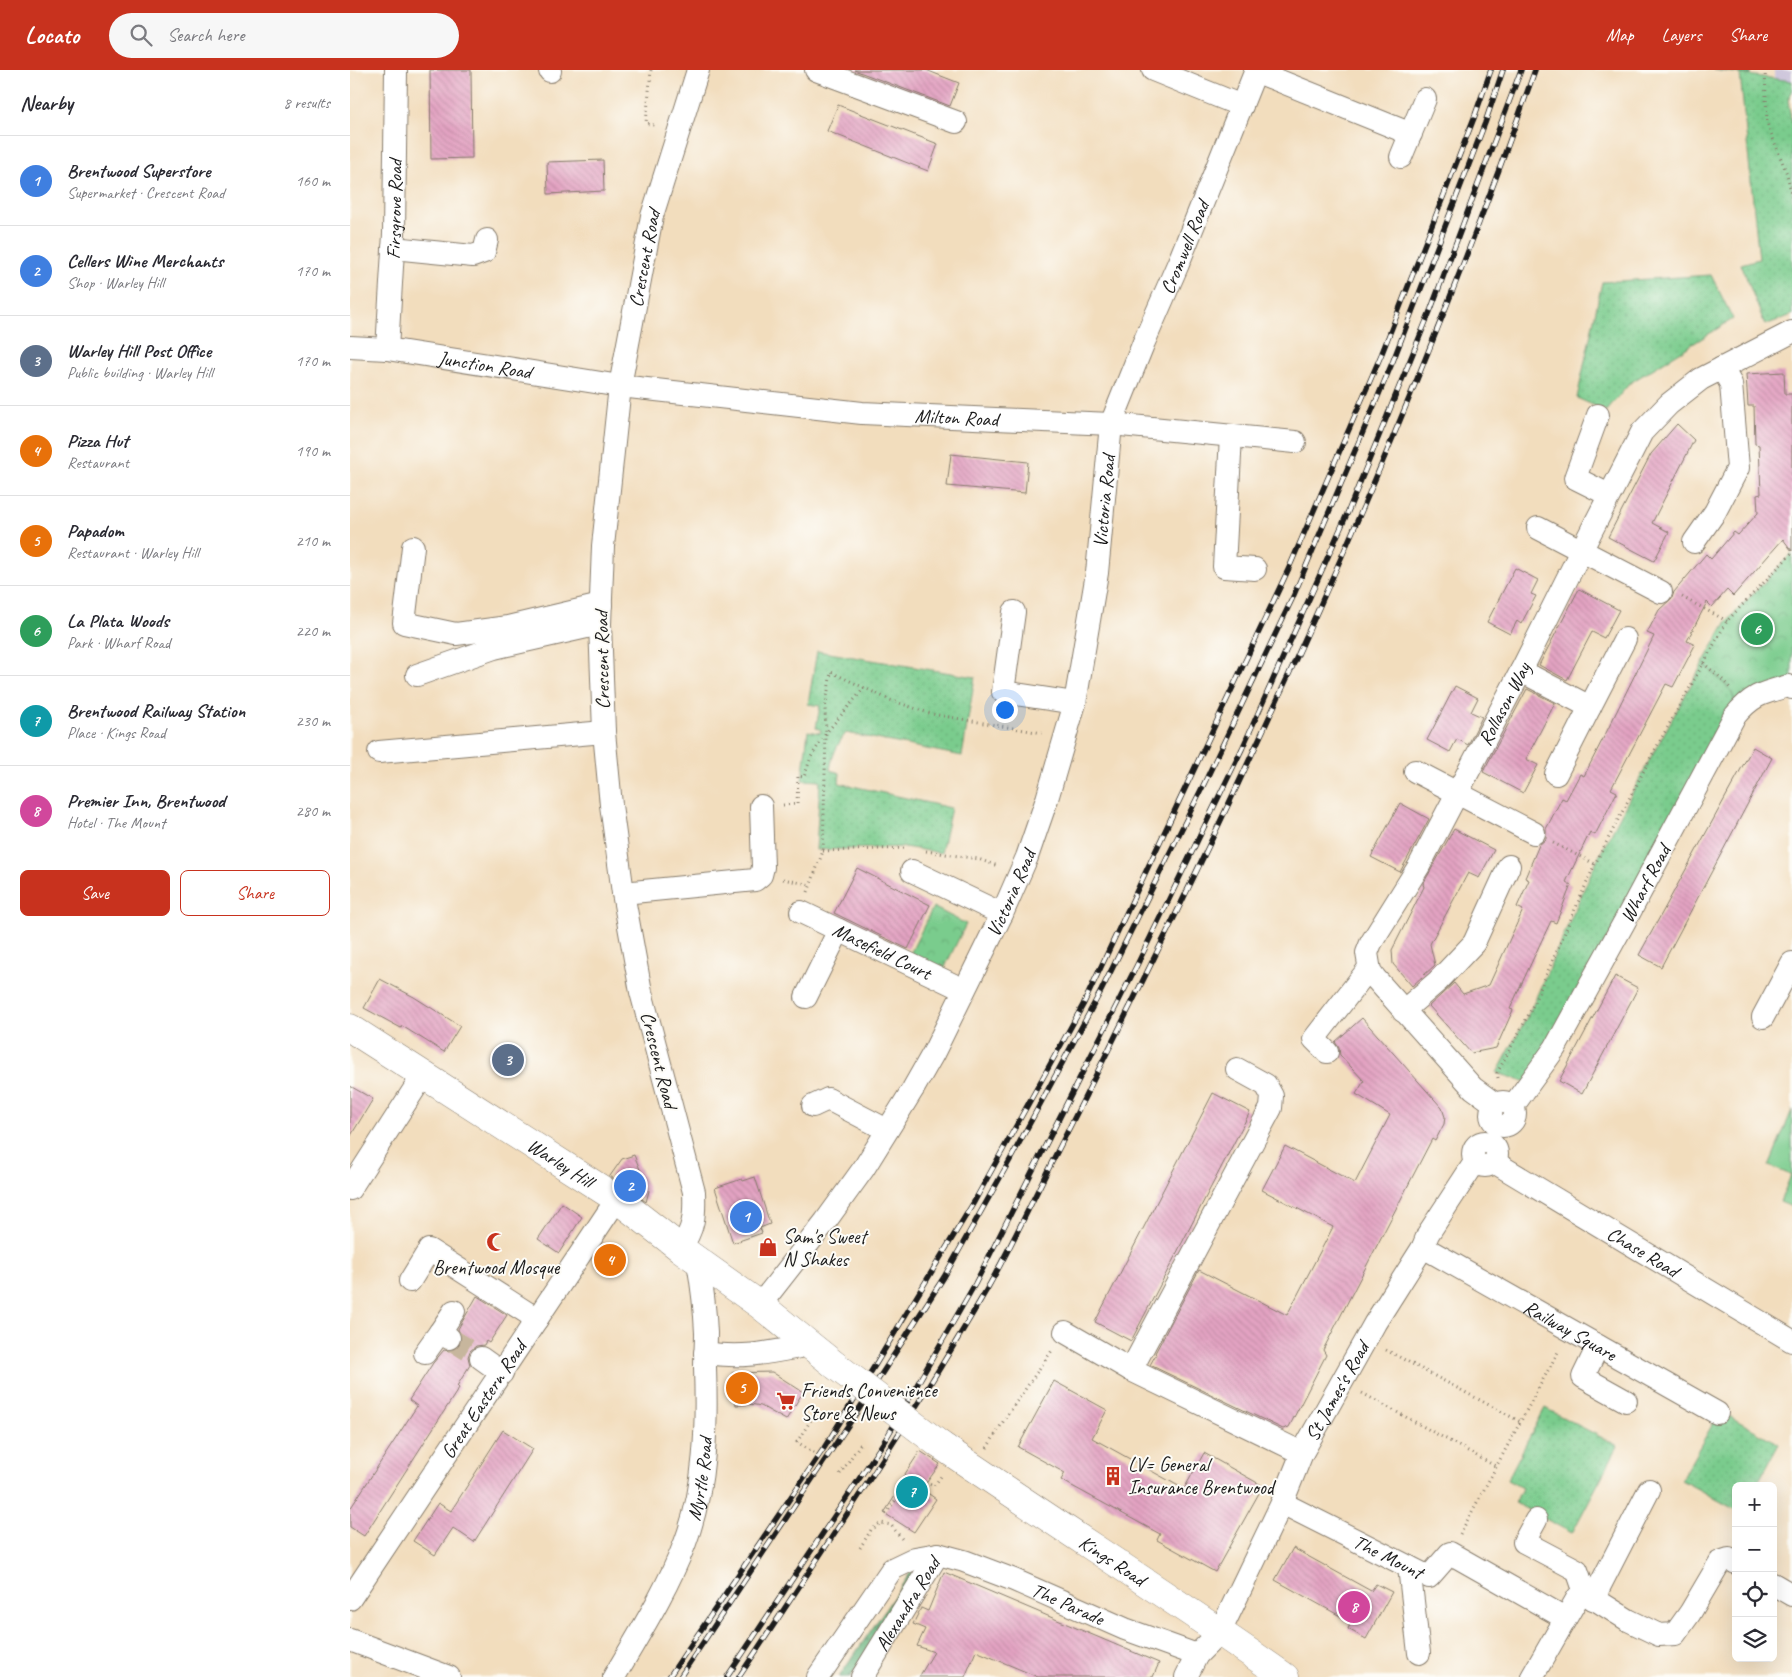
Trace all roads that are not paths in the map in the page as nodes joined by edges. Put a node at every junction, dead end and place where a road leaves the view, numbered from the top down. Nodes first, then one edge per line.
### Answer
1 (396, 70) edge
2 (698, 70) edge
3 (816, 70) edge
4 (1152, 70) edge
5 (1255, 71) edge
6 (1425, 99) dead end
7 (1242, 106) junction
8 (956, 122) dead end
9 (1411, 134) junction
10 (1401, 157) dead end
11 (487, 240) dead end
12 (393, 248) junction
13 (1792, 332) edge
14 (350, 347) edge
15 (387, 349) junction
16 (1722, 368) junction
17 (620, 386) junction
18 (1598, 414) dead end
19 (1111, 424) junction
20 (1231, 436) junction
21 (1295, 442) dead end
22 (1610, 495) junction
23 (1538, 528) dead end
24 (1694, 542) dead end
25 (413, 547) dead end
26 (1581, 551) junction
27 (1255, 569) dead end
28 (1661, 592) road end
29 (1014, 612) dead end
30 (601, 614) junction
31 (1624, 639) dead end
32 (1521, 671) junction
33 (418, 675) dead end
34 (1792, 688) edge
35 (1075, 703) junction
36 (1590, 707) junction
37 (604, 732) junction
38 (379, 752) dead end
39 (1415, 771) dead end
40 (1556, 774) dead end
41 (1457, 792) junction
42 (761, 806) road end
43 (1534, 833) road end
44 (1509, 866) dead end
45 (912, 870) dead end
46 (623, 893) junction
47 (801, 912) road end
48 (1002, 914) junction
49 (839, 930) junction
50 (1792, 963) edge
51 (1369, 968) junction
52 (964, 990) junction
53 (806, 997) dead end
54 (1403, 1011) junction
55 (1763, 1016) dead end
56 (350, 1028) edge
57 (1327, 1052) dead end
58 (1237, 1069) dead end
59 (424, 1074) junction
60 (814, 1106) dead end
61 (1495, 1129) junction
62 (887, 1130) junction
63 (350, 1189) edge
64 (617, 1199) junction
65 (1423, 1247) junction
66 (689, 1255) junction
67 (410, 1280) dead end
68 (760, 1305) junction
69 (454, 1311) dead end
70 (537, 1320) junction
71 (1065, 1332) road end
72 (1792, 1341) edge
73 (810, 1345) junction
74 (1598, 1346) junction
75 (426, 1353) dead end
76 (705, 1353) junction
77 (481, 1358) tunnel mouth
78 (1131, 1370) junction
79 (502, 1373) junction
80 (1626, 1401) dead end
81 (1717, 1413) dead end
82 (939, 1444) joint
83 (1302, 1453) junction
84 (1649, 1490) dead end
85 (1282, 1503) junction
86 (1536, 1520) dead end
87 (938, 1554) junction
88 (1732, 1561) edge
89 (1409, 1567) junction
90 (1777, 1586) edge
91 (1792, 1595) edge
92 (1589, 1596) junction
93 (350, 1599) edge
94 (1565, 1618) junction
95 (1220, 1632) junction
96 (350, 1640) edge
97 (1419, 1652) dead end
98 (1197, 1655) junction
99 (448, 1677) edge
100 (614, 1677) edge
101 (818, 1677) edge
102 (862, 1677) edge
103 (1186, 1677) edge
104 (1285, 1677) edge
105 (1532, 1677) edge

1 - 12 street, Firsgrove Road
2 - 17 street, Crescent Road
3 - 8 street
4 - 7 street
5 - 7 street, Cromwell Road
5 - 9 street
6 - 9 street
7 - 19 street, Cromwell Road
9 - 10 street
11 - 12 street
12 - 15 street, Firsgrove Road
13 - 16 street, Rollason Way
14 - 15 street, Junction Road
15 - 17 street, Junction Road
16 - 22 street, Rollason Way
16 - 24 street
17 - 19 street, Milton Road
17 - 30 street, Crescent Road
18 - 22 street
19 - 20 street, Milton Road
19 - 35 street, Victoria Road
20 - 21 street, Milton Road
20 - 27 street
22 - 26 street, Rollason Way
23 - 26 street
25 - 30 street
26 - 28 street
26 - 32 street, Rollason Way
29 - 35 street
30 - 33 street
30 - 37 street, Crescent Road
31 - 36 street
32 - 36 street
32 - 41 street, Rollason Way
34 - 61 street, Wharf Road
35 - 48 street, Victoria Road
36 - 40 street
37 - 38 street
37 - 46 street, Crescent Road
39 - 41 street
41 - 43 street
41 - 51 street, Rollason Way
42 - 46 street
44 - 54 street
45 - 48 street
46 - 66 street, Crescent Road
47 - 49 street, Masefield Court
48 - 52 street, Victoria Road
49 - 52 street, Masefield Court
49 - 53 street
50 - 55 street
51 - 54 street
51 - 57 street
52 - 62 street, Victoria Road
54 - 61 street
56 - 59 main road, Warley Hill
58 - 78 street
59 - 63 street
59 - 64 main road, Warley Hill
60 - 62 street
61 - 65 street, St James's Road
61 - 72 street, Chase Road
62 - 68 street, Victoria Road
64 - 66 main road, Warley Hill
64 - 70 street, Great Eastern Road
65 - 74 street, Railway Square
65 - 83 street, St James's Road
66 - 68 main road, Warley Hill
66 - 76 street, Myrtle Road
67 - 70 street
68 - 73 main road, Warley Hill
69 - 75 street
70 - 79 street, Great Eastern Road
71 - 78 street
73 - 76 street
73 - 82 main road, Warley Hill, bridge
74 - 80 street
74 - 81 street, Railway Square
76 - 100 street, Myrtle Road
77 - 79 street
78 - 83 street
79 - 93 street, Great Eastern Road
82 - 95 main road, Kings Road
83 - 85 street, St James's Road
84 - 92 street
85 - 89 street, The Mount
85 - 95 street, St James's Road
86 - 92 street
87 - 98 street, The Parade
87 - 101 street, Alexandra Road
87 - 102 street, Alexandra Road
88 - 92 street
89 - 94 street, The Mount
89 - 97 street
90 - 91 street
92 - 94 street
94 - 105 street
95 - 98 street, St James's Road
95 - 104 main road, Kings Road
96 - 99 street
98 - 103 street, St James's Road

